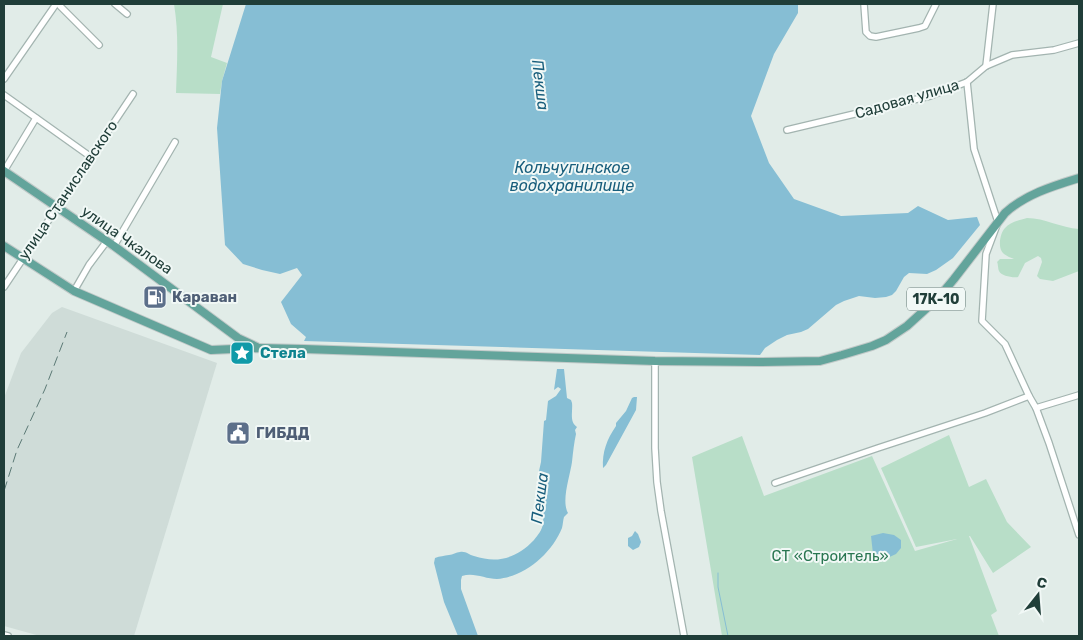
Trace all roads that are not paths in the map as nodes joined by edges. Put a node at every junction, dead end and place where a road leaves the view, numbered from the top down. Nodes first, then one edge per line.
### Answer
1 (57, 4) edge
2 (115, 4) edge
3 (864, 4) edge
4 (936, 4) edge
5 (993, 4) edge
6 (127, 14) dead end
7 (1079, 43) edge
8 (99, 45) dead end
9 (986, 66) junction
10 (4, 79) edge
11 (967, 82) junction
12 (133, 94) dead end
13 (4, 95) edge
14 (36, 118) junction
15 (787, 130) dead end
16 (175, 142) dead end
17 (91, 157) junction
18 (4, 171) edge
19 (1079, 178) edge
20 (57, 207) junction
21 (998, 222) junction
22 (110, 243) junction
23 (4, 246) edge
24 (23, 258) junction
25 (4, 287) edge
26 (74, 291) junction
27 (258, 348) junction
28 (655, 361) junction
29 (1079, 395) edge
30 (1029, 396) junction
31 (1036, 408) junction
32 (775, 483) dead end
33 (1079, 535) edge
34 (4, 635) edge
35 (8, 636) edge
36 (684, 636) edge

1 - 8 street
1 - 10 street
2 - 6 street
3 - 4 street
5 - 9 street
7 - 9 street, Садовая улица
9 - 11 street, Садовая улица
11 - 15 street, Садовая улица
11 - 21 street
12 - 17 street, улица Станиславского
13 - 14 street
14 - 17 street
14 - 18 street
16 - 22 street
17 - 20 street, улица Станиславского
18 - 20 main road, улица Чкалова
19 - 21 main road, 17К-10
20 - 22 main road, улица Чкалова
20 - 24 street, улица Станиславского
21 - 28 main road, 17К-10
21 - 30 street
22 - 26 street
22 - 27 main road, улица Чкалова
23 - 24 main road
24 - 25 street, улица Станиславского
24 - 26 main road
26 - 27 main road
27 - 28 main road
28 - 36 street
29 - 31 street
30 - 31 street
30 - 32 street
31 - 33 street
34 - 35 street

